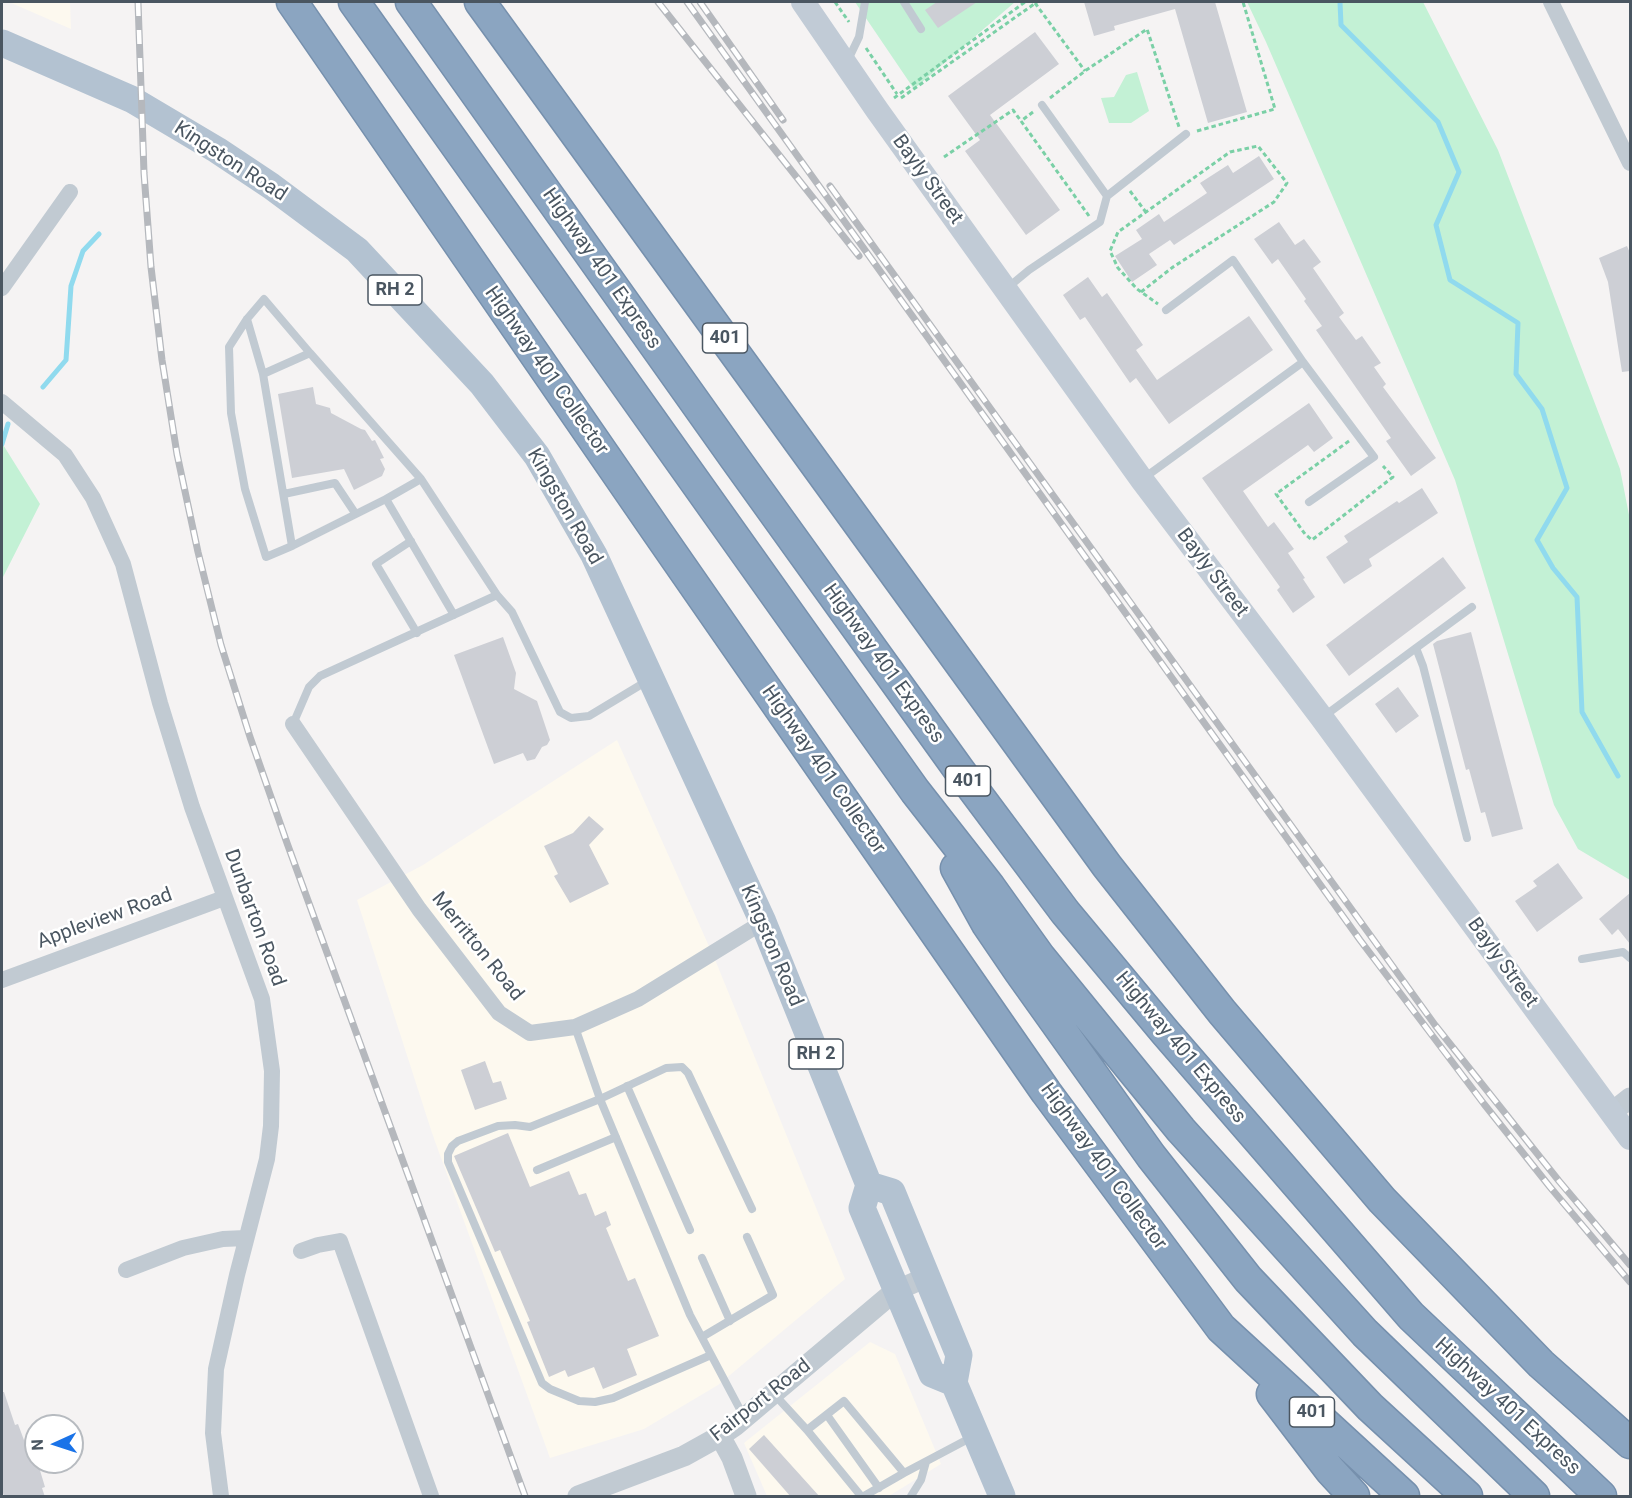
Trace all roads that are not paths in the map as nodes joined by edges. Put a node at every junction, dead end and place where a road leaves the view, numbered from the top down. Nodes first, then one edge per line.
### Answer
1 (292, 2) edge
2 (354, 2) edge
3 (411, 2) edge
4 (480, 2) edge
5 (803, 2) edge
6 (865, 2) edge
7 (903, 2) edge
8 (1551, 2) edge
9 (921, 29) dead end
10 (2, 43) edge
11 (846, 65) junction
12 (1042, 105) road end
13 (1186, 134) road end
14 (1630, 163) edge
15 (70, 192) dead end
16 (1107, 196) junction
17 (2, 288) edge
18 (1006, 290) junction
19 (1167, 310) road end
20 (247, 319) junction
21 (310, 352) junction
22 (1303, 362) junction
23 (263, 374) junction
24 (2, 402) edge
25 (421, 479) junction
26 (1142, 480) junction
27 (284, 494) junction
28 (386, 499) junction
29 (1309, 502) dead end
30 (355, 513) junction
31 (411, 541) junction
32 (292, 546) junction
33 (497, 595) junction
34 (1472, 607) dead end
35 (454, 615) junction
36 (417, 633) junction
37 (1416, 648) junction
38 (651, 678) junction
39 (1322, 718) junction
40 (293, 724) joint
41 (915, 792) junction
42 (1467, 838) dead end
43 (224, 898) junction
44 (763, 922) junction
45 (1630, 958) edge
46 (1582, 959) dead end
47 (2, 980) edge
48 (575, 1027) junction
49 (627, 1086) junction
50 (1630, 1098) edge
51 (600, 1099) junction
52 (1611, 1113) junction
53 (616, 1137) junction
54 (1630, 1138) edge
55 (537, 1170) dead end
56 (869, 1185) junction
57 (752, 1209) dead end
58 (690, 1230) dead end
59 (747, 1237) dead end
60 (246, 1238) junction
61 (301, 1251) dead end
62 (702, 1258) dead end
63 (126, 1270) dead end
64 (927, 1277) junction
65 (895, 1291) junction
66 (730, 1321) junction
67 (1221, 1328) junction
68 (702, 1337) junction
69 (711, 1355) junction
70 (954, 1383) junction
71 (773, 1393) junction
72 (826, 1415) junction
73 (745, 1417) junction
74 (807, 1430) junction
75 (976, 1435) junction
76 (720, 1436) junction
77 (1630, 1443) edge
78 (926, 1461) junction
79 (904, 1473) junction
80 (879, 1488) junction
81 (221, 1497) edge
82 (431, 1497) edge
83 (578, 1497) edge
84 (746, 1497) edge
85 (863, 1497) edge
86 (910, 1497) edge
87 (1002, 1497) edge
88 (1354, 1497) edge
89 (1404, 1497) edge
90 (1467, 1497) edge
91 (1534, 1497) edge
92 (1601, 1497) edge

1 - 67 highway, Highway 401 Collector / 401
2 - 41 highway, 401
3 - 92 highway, Highway 401 Express / 401
4 - 77 highway, 401
5 - 11 main road, Bayly Street
6 - 11 lane
7 - 9 lane
8 - 14 street
10 - 38 main road, Kingston Road / RH 2
11 - 18 main road, Bayly Street
12 - 16 lane
13 - 16 lane
15 - 17 street
16 - 18 lane
18 - 26 main road, Bayly Street
19 - 22 lane
20 - 21 lane
20 - 23 lane
20 - 32 lane
21 - 23 lane
21 - 25 lane
22 - 26 lane
22 - 29 lane
23 - 27 lane
24 - 43 street, Dunbarton Road
25 - 28 lane
25 - 33 lane
26 - 39 main road, Bayly Street
27 - 30 lane
27 - 32 lane
28 - 30 lane
28 - 31 lane
30 - 32 lane
31 - 35 lane
31 - 36 lane
33 - 35 lane
33 - 38 lane
34 - 37 lane
35 - 36 lane
36 - 40 lane
37 - 39 lane
37 - 42 lane
38 - 44 main road, Kingston Road / RH 2
39 - 52 main road, Bayly Street
40 - 48 street, Merritton Road
41 - 90 highway
41 - 91 highway, 401
43 - 47 street, Appleview Road
43 - 60 street, Dunbarton Road
44 - 48 street, Merritton Road
44 - 56 main road, Kingston Road / RH 2
45 - 46 lane
48 - 51 lane
49 - 51 lane
49 - 57 lane
49 - 58 lane
50 - 52 street
51 - 53 lane
51 - 69 lane
52 - 54 main road, Bayly Street
53 - 55 lane
53 - 68 lane
56 - 64 main road
56 - 65 main road
59 - 66 lane
60 - 63 street
60 - 81 street, Dunbarton Road
61 - 82 street
62 - 66 lane
64 - 65 street, Fairport Road
64 - 70 main road
65 - 70 main road
65 - 71 street, Fairport Road
66 - 68 lane
67 - 88 highway
67 - 89 highway, Highway 401 Collector / 401
68 - 69 lane
69 - 73 lane
70 - 75 main road
71 - 73 street, Fairport Road
71 - 74 lane
72 - 74 lane
72 - 79 lane
72 - 80 lane
73 - 76 street, Fairport Road
74 - 85 lane
75 - 78 lane
75 - 87 main road
76 - 83 street, Fairport Road
76 - 84 street
78 - 79 lane
78 - 86 lane
79 - 80 lane
80 - 85 lane

